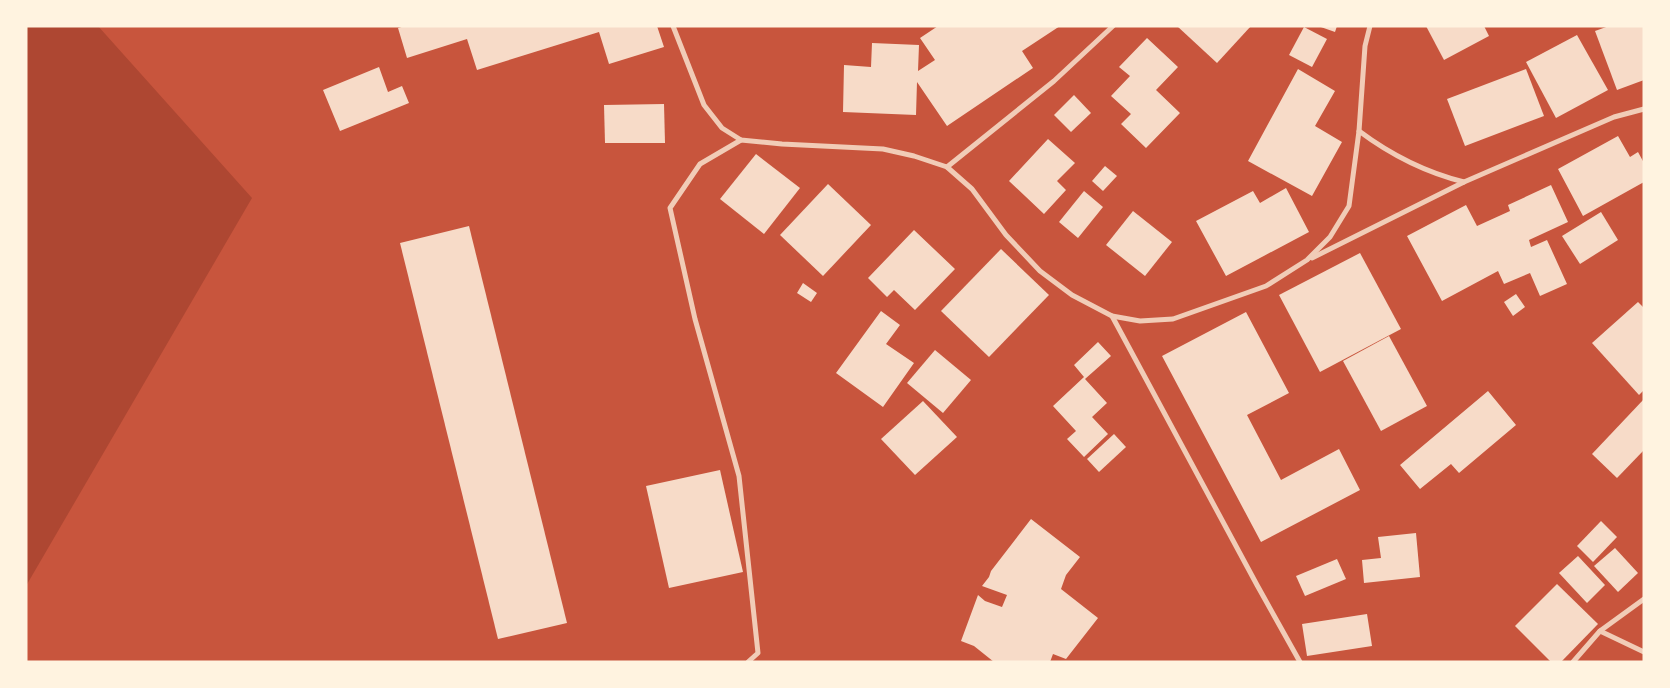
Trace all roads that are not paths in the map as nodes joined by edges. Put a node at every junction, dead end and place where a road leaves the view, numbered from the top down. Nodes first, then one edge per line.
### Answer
1 (673, 26) edge
2 (1102, 26) edge
3 (1113, 26) edge
4 (1370, 26) edge
5 (1106, 32) junction
6 (1644, 109) edge
7 (1359, 132) junction
8 (741, 140) junction
9 (947, 167) junction
10 (1464, 182) junction
11 (1307, 260) junction
12 (1112, 316) junction
13 (1644, 599) edge
14 (1600, 631) junction
15 (1644, 652) edge
16 (758, 653) junction
17 (748, 662) edge
18 (755, 662) edge
19 (1300, 662) edge
20 (1573, 662) edge

1 - 8 street
2 - 5 street
3 - 5 street
4 - 7 street
5 - 9 street
6 - 10 street
7 - 10 street
7 - 11 street
8 - 9 street
8 - 16 street
9 - 12 street
10 - 11 street
11 - 12 street
12 - 19 street
13 - 14 street
14 - 15 street
14 - 20 street
16 - 17 street
16 - 18 street

